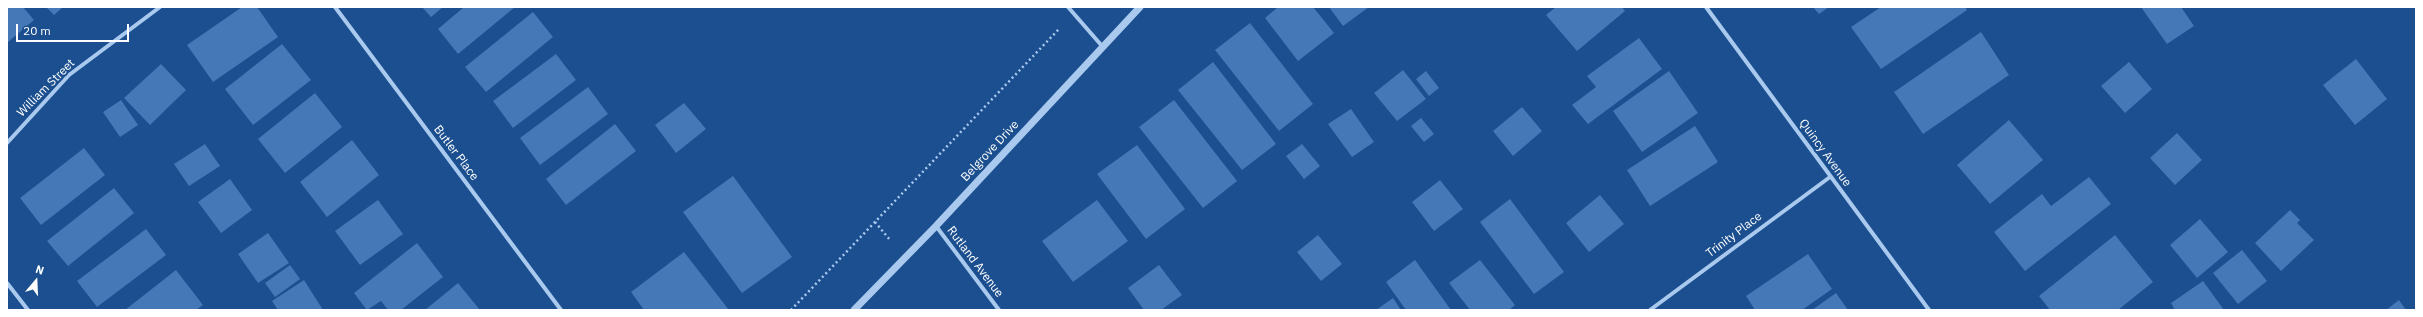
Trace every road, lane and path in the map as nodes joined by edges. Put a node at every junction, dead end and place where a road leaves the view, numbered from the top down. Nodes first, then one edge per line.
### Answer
1 (160, 7) edge
2 (335, 7) edge
3 (1068, 7) edge
4 (1140, 7) edge
5 (1706, 7) edge
6 (1073, 14) junction
7 (1102, 46) junction
8 (7, 143) edge
9 (1830, 176) junction
10 (936, 226) junction
11 (7, 283) edge
12 (28, 310) edge
13 (561, 310) edge
14 (791, 310) edge
15 (854, 310) edge
16 (999, 310) edge
17 (1650, 310) edge
18 (1930, 310) edge

1 - 8 street, William Street
2 - 13 street, Butler Place
3 - 6 street
4 - 7 street, Belgrove Drive
5 - 9 street, Quincy Avenue
6 - 7 street
6 - 14 path
7 - 10 street, Belgrove Drive
9 - 17 street, Trinity Place
9 - 18 street, Quincy Avenue
10 - 15 street, Belgrove Drive
10 - 16 street, Rutland Avenue
11 - 12 street

